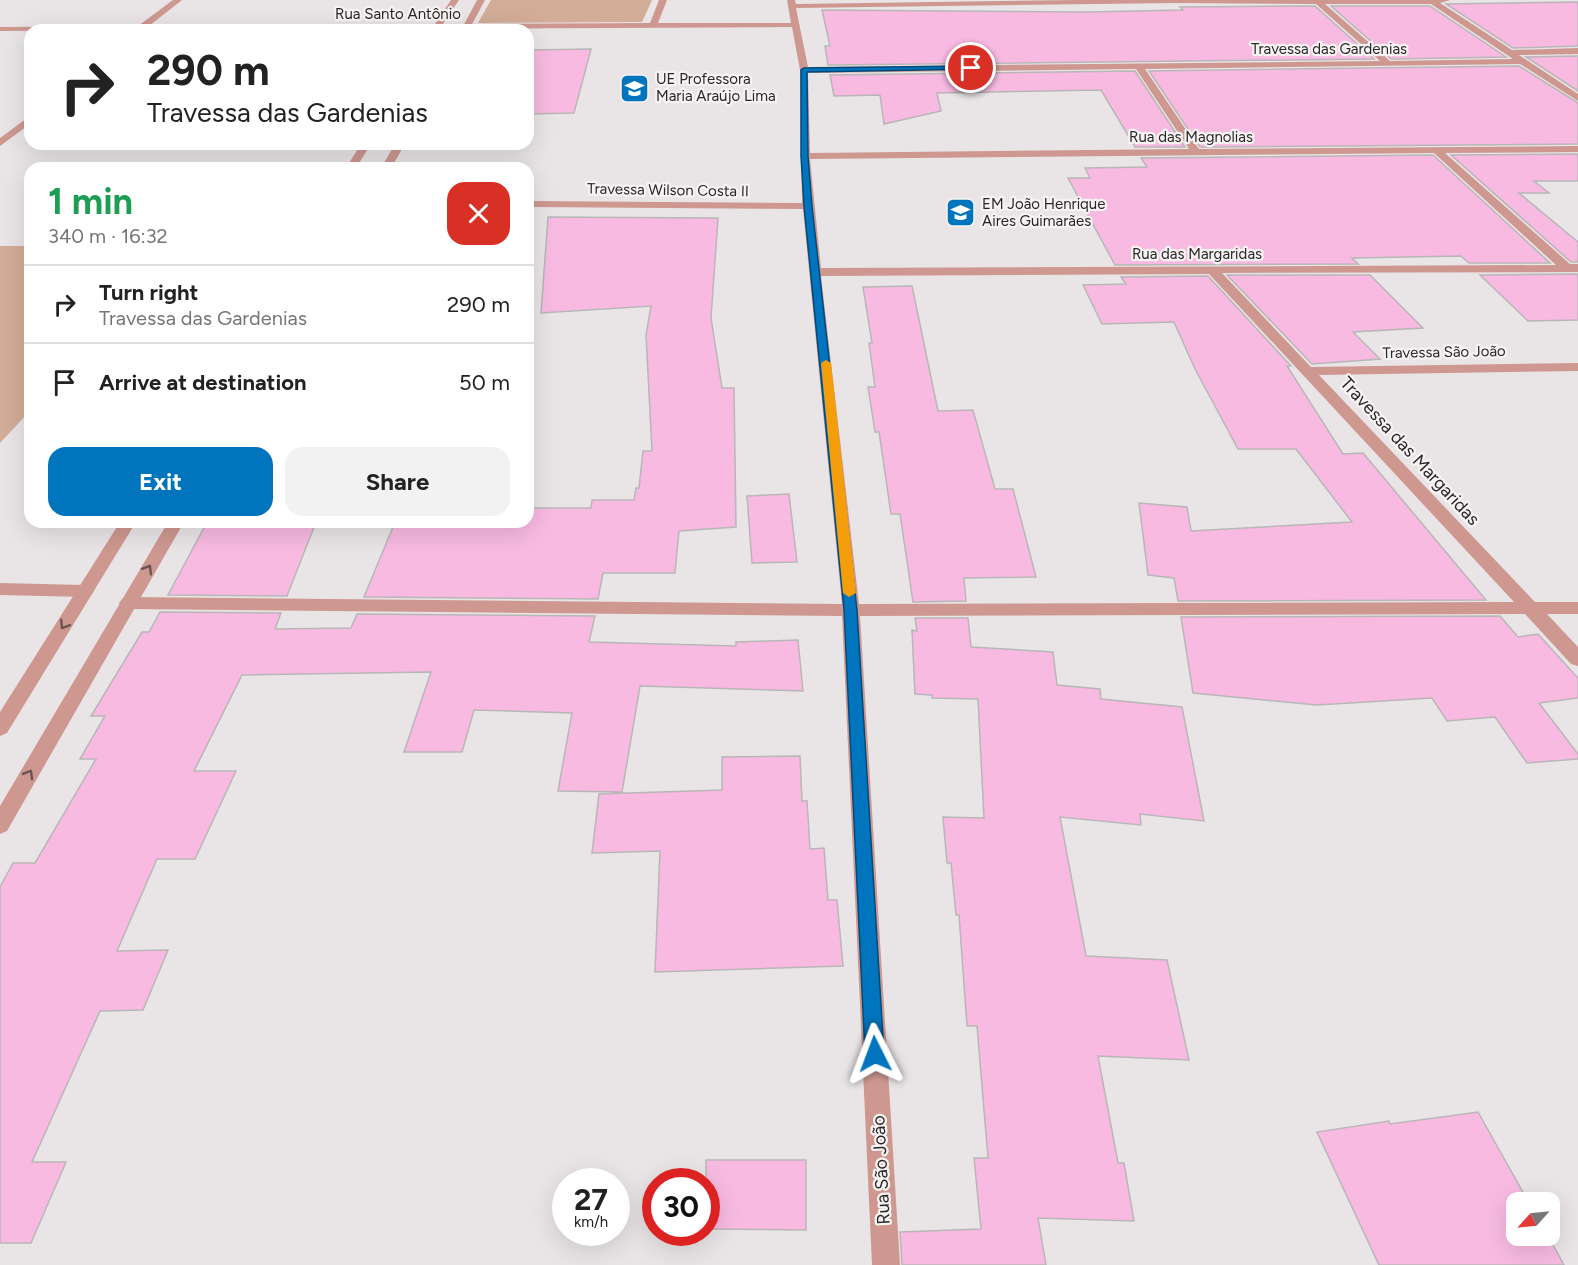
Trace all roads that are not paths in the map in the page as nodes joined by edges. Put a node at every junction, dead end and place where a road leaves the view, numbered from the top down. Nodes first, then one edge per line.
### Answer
1 (178, 0) edge
2 (455, 0) edge
3 (482, 0) edge
4 (663, 0) edge
5 (1446, 0) edge
6 (1176, 1) edge
7 (1317, 1) edge
8 (1433, 2) junction
9 (792, 3) edge
10 (146, 24) edge
11 (439, 24) edge
12 (469, 24) edge
13 (653, 26) junction
14 (795, 26) junction
15 (534, 28) edge
16 (0, 29) edge
17 (24, 29) edge
18 (1578, 51) edge
19 (1510, 53) junction
20 (1521, 61) junction
21 (1388, 64) junction
22 (1138, 65) junction
23 (804, 70) junction
24 (1578, 98) edge
25 (24, 124) edge
26 (0, 143) edge
27 (1578, 148) edge
28 (1437, 151) junction
29 (1196, 152) junction
30 (805, 156) junction
31 (534, 204) edge
32 (808, 206) junction
33 (1573, 268) edge
34 (1212, 270) junction
35 (816, 272) junction
36 (1578, 367) edge
37 (1310, 372) junction
38 (124, 528) edge
39 (172, 528) edge
40 (0, 589) edge
41 (85, 591) junction
42 (128, 603) junction
43 (1529, 608) junction
44 (1578, 608) edge
45 (851, 610) junction
46 (1578, 658) edge
47 (5, 711) edge
48 (0, 728) edge
49 (0, 825) edge
50 (886, 1265) edge

1 - 10 street
2 - 11 street
3 - 12 street
4 - 13 street
5 - 8 street
6 - 7 street
6 - 9 street
7 - 8 street
7 - 21 street
8 - 19 street
9 - 14 street, Rua São João
13 - 14 street, Rua Santo Antônio
13 - 15 street, Rua Santo Antônio
14 - 23 street, Rua São João
16 - 17 street, Rua Santo Antônio
18 - 19 street
19 - 20 street
20 - 21 street, Travessa das Gardenias
20 - 24 street
21 - 22 street, Travessa das Gardenias
22 - 23 street, Travessa das Gardenias
22 - 29 street
23 - 30 street, Rua São João
25 - 26 street
27 - 28 street, Rua das Magnolias
28 - 29 street, Rua das Magnolias
28 - 33 street
29 - 30 street, Rua das Magnolias
30 - 32 street, Rua São João
31 - 32 street, Travessa Wilson Costa II
32 - 35 street, Rua São João
33 - 34 street, Rua das Margaridas
34 - 35 street, Rua das Margaridas
34 - 37 street, Travessa das Margaridas
35 - 45 street, Rua São João
36 - 37 street, Travessa São João
37 - 43 street, Travessa das Margaridas
38 - 41 street
42 -> 39 street
40 - 41 street
41 -> 47 street
42 - 45 street
49 -> 42 street
43 - 44 street
43 - 45 street
43 - 46 street, Travessa das Margaridas
45 - 50 street, Rua São João
47 - 48 street

